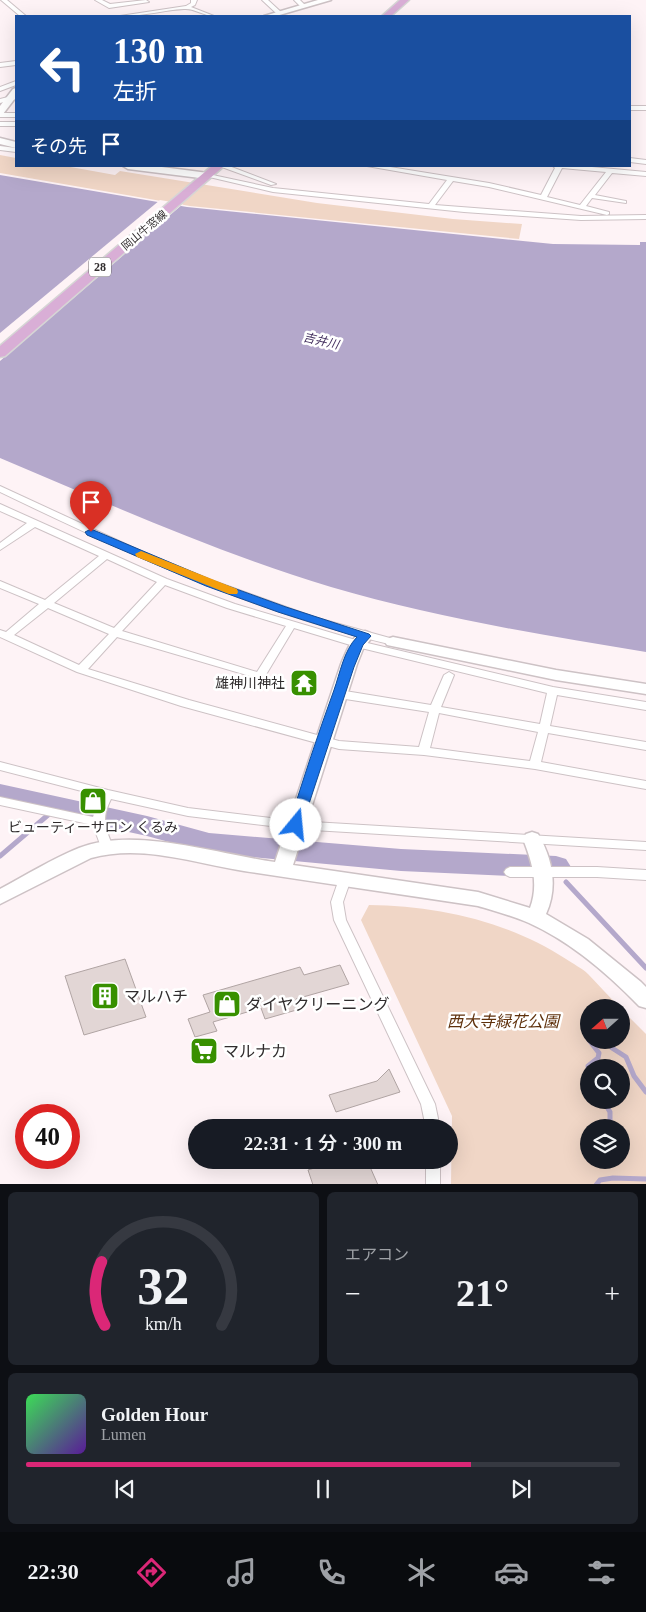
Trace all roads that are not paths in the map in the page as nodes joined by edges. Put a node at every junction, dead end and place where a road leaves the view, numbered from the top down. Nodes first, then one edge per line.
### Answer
1 (4, 0) edge
2 (98, 0) edge
3 (194, 0) edge
4 (265, 0) edge
5 (297, 0) edge
6 (327, 0) edge
7 (406, 0) edge
8 (414, 0) edge
9 (144, 1) edge
10 (303, 6) junction
11 (187, 7) junction
12 (168, 9) junction
13 (279, 13) junction
14 (23, 15) edge
15 (129, 15) edge
16 (209, 15) edge
17 (272, 15) edge
18 (387, 15) edge
19 (396, 15) edge
20 (15, 63) edge
21 (0, 65) edge
22 (15, 83) edge
23 (0, 90) edge
24 (8, 99) edge
25 (631, 108) edge
26 (646, 108) edge
27 (0, 114) edge
28 (15, 114) edge
29 (0, 124) edge
30 (15, 124) edge
31 (0, 141) edge
32 (15, 145) edge
33 (0, 148) edge
34 (15, 150) edge
35 (631, 160) edge
36 (646, 162) edge
37 (139, 167) edge
38 (376, 167) edge
39 (429, 167) edge
40 (558, 167) edge
41 (574, 167) edge
42 (590, 168) edge
43 (610, 171) junction
44 (207, 173) edge
45 (646, 174) edge
46 (425, 175) junction
47 (451, 179) junction
48 (314, 193) junction
49 (590, 196) junction
50 (544, 198) junction
51 (624, 202) dead end
52 (431, 206) junction
53 (582, 207) junction
54 (626, 216) junction
55 (646, 218) edge
56 (600, 222) dead end
57 (0, 341) edge
58 (0, 352) edge
59 (0, 489) edge
60 (0, 507) edge
61 (34, 523) junction
62 (0, 547) edge
63 (105, 556) junction
64 (163, 581) junction
65 (0, 584) edge
66 (46, 604) junction
67 (292, 624) junction
68 (116, 633) junction
69 (3, 635) edge
70 (361, 640) junction
71 (393, 642) joint
72 (81, 670) junction
73 (448, 675) dead end
74 (646, 689) edge
75 (553, 691) junction
76 (339, 694) junction
77 (646, 706) edge
78 (435, 709) junction
79 (544, 729) junction
80 (322, 739) junction
81 (646, 746) edge
82 (424, 751) junction
83 (535, 765) junction
84 (0, 766) edge
85 (646, 785) edge
86 (108, 794) junction
87 (0, 801) edge
88 (98, 817) junction
89 (293, 833) junction
90 (532, 839) junction
91 (646, 846) edge
92 (107, 847) junction
93 (284, 865) junction
94 (541, 866) junction
95 (510, 872) dead end
96 (646, 875) edge
97 (345, 879) junction
98 (0, 897) edge
99 (535, 917) junction
100 (646, 1000) edge
101 (431, 1119) edge
102 (433, 1169) edge
103 (433, 1184) edge

1 - 14 street
2 - 9 street
3 - 11 street
4 - 13 street
5 - 10 street
6 - 10 street
7 - 18 main road
8 - 19 main road
9 - 12 street
10 - 13 street
11 - 12 street
11 - 16 street
12 - 15 street
13 - 17 street
20 - 21 street
22 - 23 street
24 - 27 street
25 - 26 street
27 - 28 street
29 - 30 street
31 - 32 street
33 - 34 street
35 - 36 street
37 - 44 street
38 - 46 street
39 - 46 street
40 - 50 street
41 - 42 street
42 - 43 street
43 - 45 street
43 - 49 street
44 - 48 street
44 - 48 street
44 - 57 main road, 岡山牛窓線 / 28
44 - 58 main road, 岡山牛窓線 / 28
46 - 47 street
47 - 50 street
47 - 52 street
48 - 52 street
49 - 51 street
49 - 53 street
50 - 53 street
52 - 54 street
53 - 54 street
54 - 55 street
55 - 56 street
59 - 70 street
60 - 61 street
61 - 62 street
61 - 63 street
63 - 64 street
63 - 66 street
64 - 67 street
64 - 68 street
65 - 66 street
66 - 68 street
66 - 69 street
67 - 68 street
67 - 70 street
68 - 72 street
69 - 72 street
70 - 71 street
70 - 75 street
70 - 76 street
71 - 74 street
72 - 80 street
73 - 78 street
75 - 77 street
75 - 79 street
76 - 78 street
76 - 80 street
78 - 79 street
78 - 82 street
79 - 81 street
79 - 83 street
80 - 82 street
80 - 89 street
82 - 83 street
83 - 85 street
84 - 86 street
86 - 88 street
86 - 89 street
87 - 88 street
88 - 92 street
89 - 90 street
89 - 93 street
90 - 91 street
90 - 94 street
92 - 93 street
92 - 98 street
93 - 97 street
94 - 95 street
94 - 96 street
94 - 99 street
97 - 99 street
97 - 101 street
99 - 100 street
102 - 103 street

